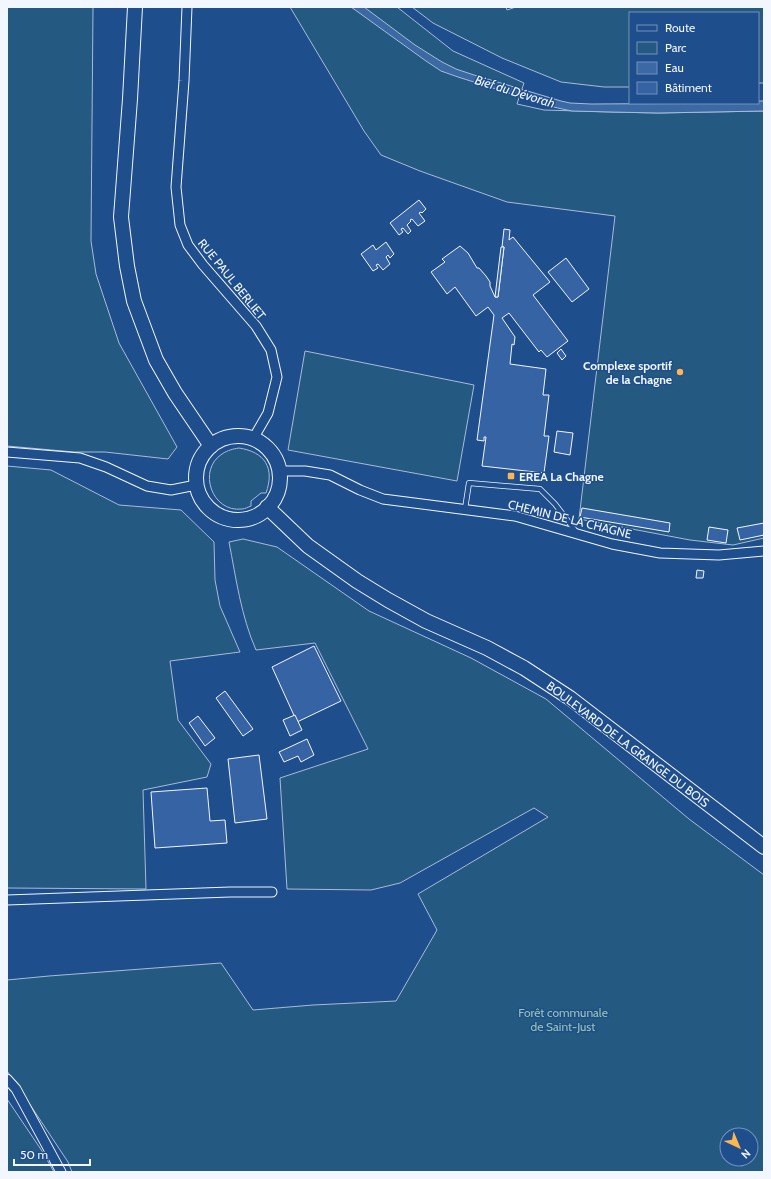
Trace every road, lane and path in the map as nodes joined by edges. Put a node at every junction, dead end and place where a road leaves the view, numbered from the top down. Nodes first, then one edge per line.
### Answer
1 (135, 7) edge
2 (188, 7) edge
3 (253, 439) junction
4 (210, 446) junction
5 (7, 452) edge
6 (279, 471) junction
7 (196, 485) junction
8 (267, 507) junction
9 (465, 509) junction
10 (578, 534) junction
11 (764, 551) edge
12 (764, 846) edge
13 (272, 892) dead end
14 (7, 900) edge
15 (7, 1079) edge
16 (61, 1172) edge

1 - 4 main road
2 - 3 street, RUE PAUL BERLIET
3 - 4 main road
3 - 6 main road
4 - 7 main road
5 - 7 street
6 - 8 main road
6 - 9 street, CHEMIN DE LA CHAGNE
7 - 8 main road
8 - 12 main road, BOULEVARD DE LA GRANGE DU BOIS
9 - 10 street, CHEMIN DE LA CHAGNE
9 - 10 lane
10 - 11 street, CHEMIN DE LA CHAGNE
13 - 14 street
15 - 16 street

